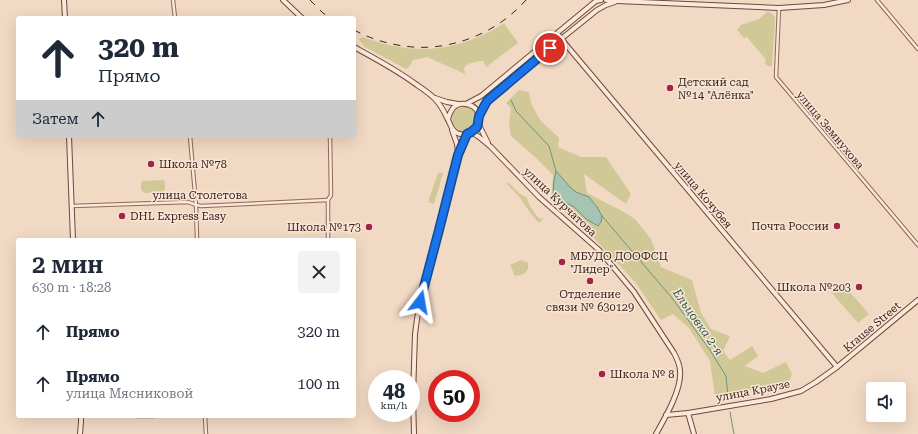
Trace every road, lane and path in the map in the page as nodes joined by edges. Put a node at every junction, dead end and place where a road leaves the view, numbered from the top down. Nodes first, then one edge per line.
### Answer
1 (64, 0) edge
2 (174, 0) edge
3 (283, 0) edge
4 (601, 0) edge
5 (606, 0) edge
6 (848, 0) edge
7 (877, 0) edge
8 (596, 1) edge
9 (617, 1) junction
10 (779, 8) junction
11 (65, 16) edge
12 (175, 16) edge
13 (300, 16) edge
14 (557, 34) junction
15 (561, 39) junction
16 (356, 48) edge
17 (918, 49) edge
18 (435, 98) junction
19 (458, 104) junction
20 (466, 104) junction
21 (479, 116) junction
22 (448, 119) junction
23 (478, 123) junction
24 (452, 129) junction
25 (469, 133) junction
26 (69, 138) edge
27 (190, 138) edge
28 (330, 138) edge
29 (490, 147) junction
30 (458, 155) junction
31 (328, 200) junction
32 (196, 205) junction
33 (71, 206) junction
34 (73, 238) edge
35 (197, 238) edge
36 (328, 238) edge
37 (918, 245) edge
38 (918, 300) edge
39 (837, 367) junction
40 (688, 413) junction
41 (666, 415) junction
42 (81, 418) edge
43 (205, 418) edge
44 (80, 434) edge
45 (206, 434) edge
46 (414, 434) edge
47 (656, 434) edge
48 (694, 434) edge

1 - 11 main road
2 - 12 street
3 - 13 main road
4 - 8 main road
5 - 9 main road
6 - 10 main road
7 - 17 street
8 - 14 main road
9 - 10 main road
9 - 15 main road
10 - 37 street, улица Земнухова
14 - 15 main road, улица Кочубея
14 - 20 main road
15 - 21 main road
15 - 39 main road, улица Кочубея
16 - 18 main road
18 - 19 main road
18 - 22 main road
19 - 20 main road
19 - 22 main road
20 - 21 main road
21 - 23 main road
22 - 24 main road
23 - 25 main road
23 - 29 main road
24 - 25 main road
24 - 30 main road
25 - 29 main road
25 - 30 main road
26 - 33 main road
27 - 32 street
28 - 31 street
29 - 41 main road, улица Курчатова
30 - 46 main road
31 - 32 street, улица Столетова
31 - 36 street
32 - 33 street, улица Столетова
32 - 35 street
33 - 34 main road
38 - 39 main road, Krause Street
39 - 40 main road, улица Краузе
40 - 41 main road, улица Краузе
40 - 48 main road
41 - 47 main road, улица Курчатова
42 - 44 main road
43 - 45 street

